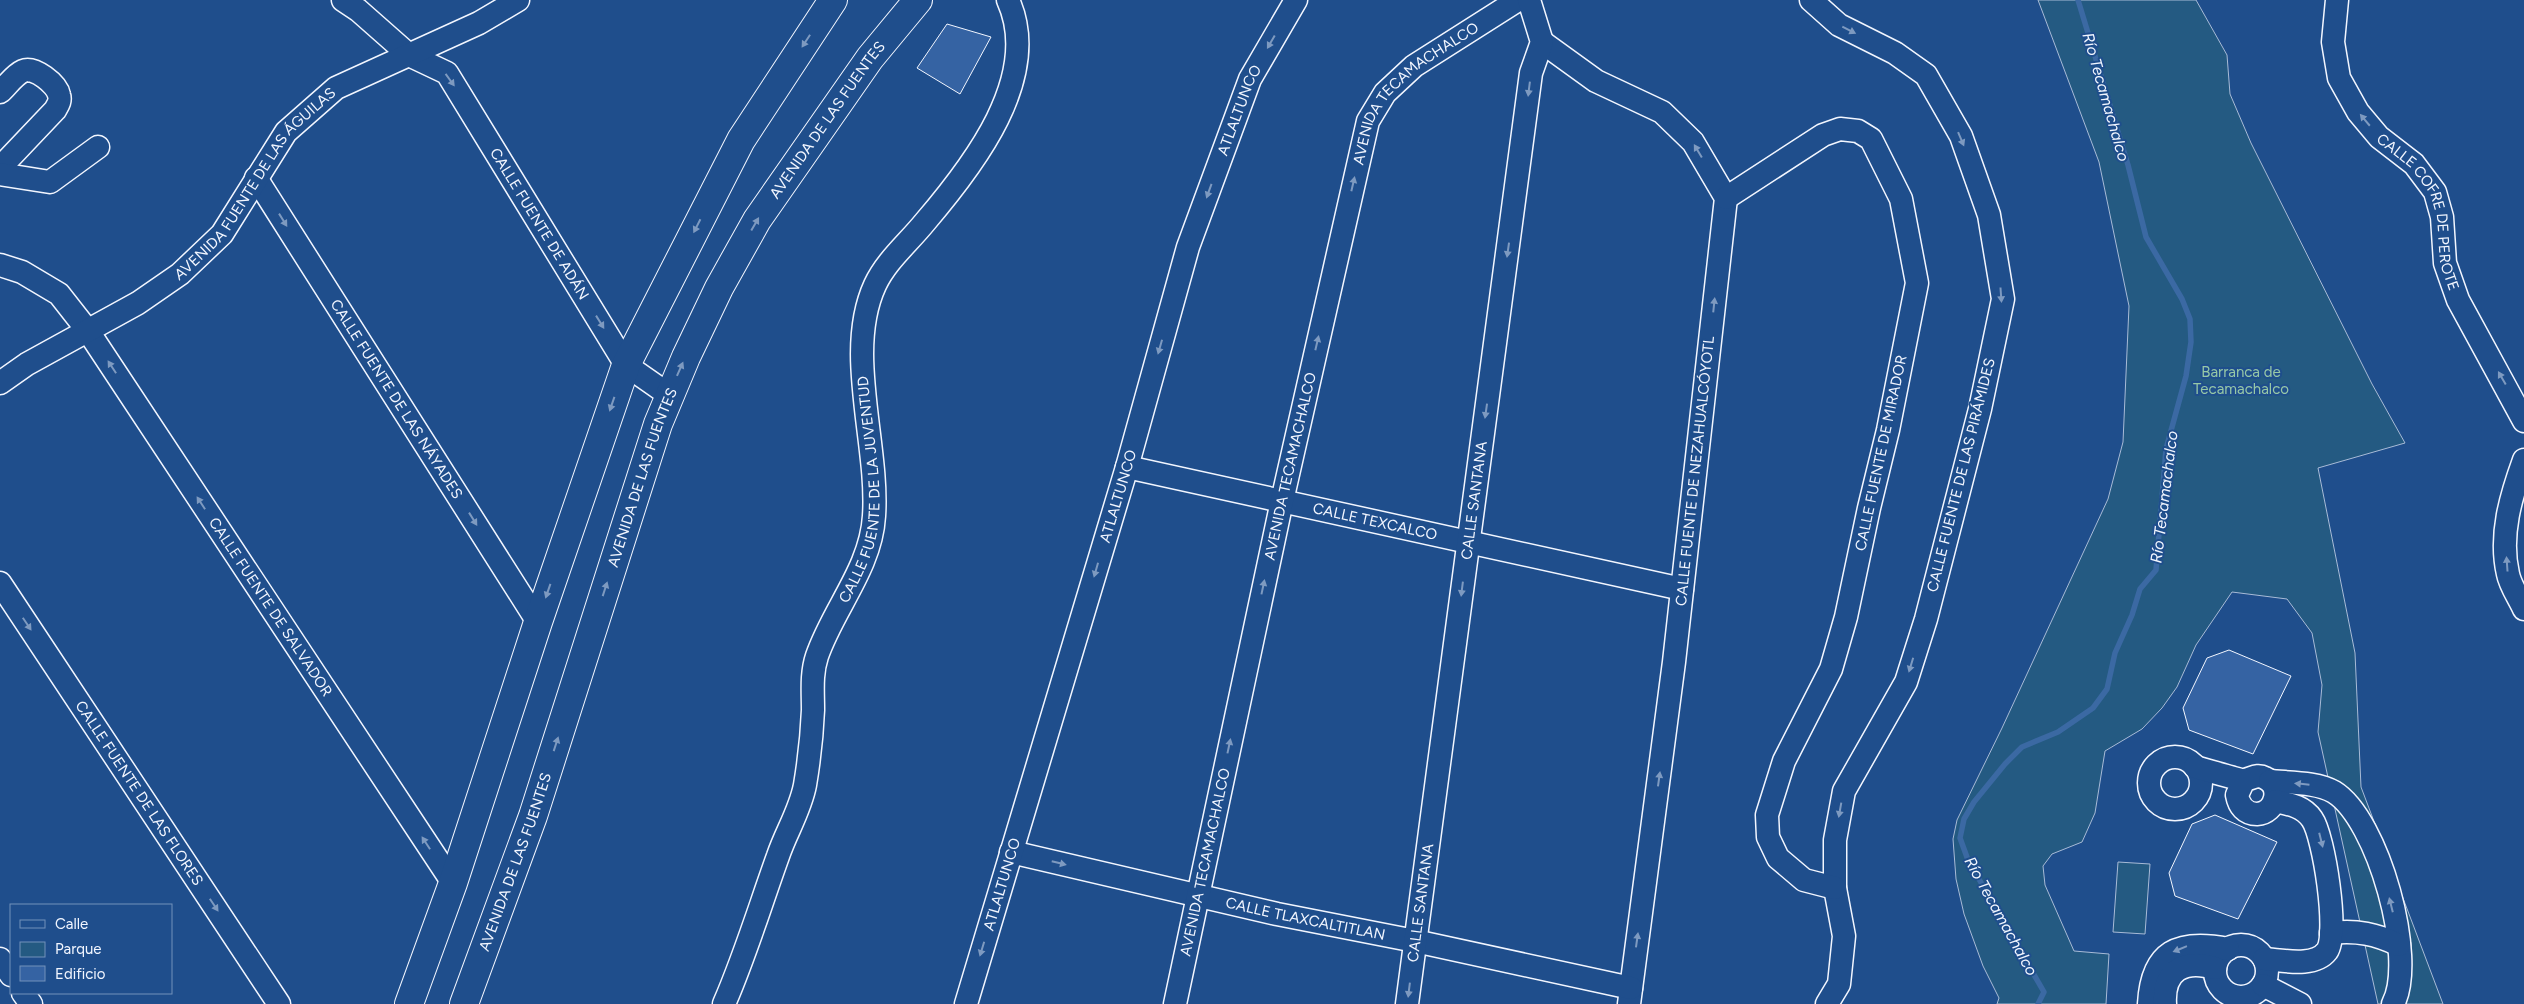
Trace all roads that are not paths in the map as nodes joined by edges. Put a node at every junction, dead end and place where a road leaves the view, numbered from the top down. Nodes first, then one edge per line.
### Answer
1 (343, 0) edge
2 (518, 0) edge
3 (832, 0) edge
4 (918, 0) edge
5 (1008, 0) edge
6 (1296, 0) edge
7 (1518, 0) edge
8 (1529, 0) edge
9 (1811, 0) edge
10 (2338, 0) edge
11 (1542, 42) junction
12 (409, 55) junction
13 (0, 92) edge
14 (98, 147) dead end
15 (0, 168) edge
16 (0, 174) edge
17 (256, 178) junction
18 (1726, 198) junction
19 (0, 265) edge
20 (88, 331) junction
21 (626, 365) junction
22 (0, 384) edge
23 (669, 395) junction
24 (2524, 421) edge
25 (2524, 460) edge
26 (1127, 467) junction
27 (1282, 501) junction
28 (1468, 543) junction
29 (0, 584) edge
30 (1682, 589) junction
31 (2524, 609) edge
32 (538, 622) junction
33 (2195, 767) junction
34 (2244, 780) junction
35 (2200, 790) junction
36 (2272, 791) junction
37 (2240, 806) junction
38 (1011, 852) junction
39 (453, 883) junction
40 (1835, 888) junction
41 (1197, 896) junction
42 (2331, 932) junction
43 (1415, 941) junction
44 (2399, 945) junction
45 (2228, 948) junction
46 (0, 958) edge
47 (2264, 959) junction
48 (10, 973) edge
49 (2263, 985) junction
50 (2216, 986) edge
51 (1630, 996) edge
52 (2240, 1001) edge
53 (279, 1004) edge
54 (409, 1004) edge
55 (464, 1004) edge
56 (724, 1004) edge
57 (966, 1004) edge
58 (1175, 1004) edge
59 (1407, 1004) edge
60 (1827, 1004) edge
61 (2149, 1004) edge
62 (2164, 1004) edge
63 (2300, 1004) edge
64 (2393, 1004) edge

1 - 12 street, CALLE FUENTE DE ADÁN
2 - 12 street, AVENIDA FUENTE DE LAS ÁGUILAS
3 -> 21 main road
23 -> 4 main road, AVENIDA DE LAS FUENTES
5 - 56 street, CALLE FUENTE DE LA JUVENTUD
6 -> 26 street, ATLALTUNCO
27 -> 7 street, AVENIDA TECAMACHALCO
8 - 11 street
9 -> 40 street, CALLE FUENTE DE LAS PIRÁMIDES
24 -> 10 street, CALLE COFRE DE PEROTE
18 -> 11 street
11 -> 28 street, CALLE SANTANA
12 - 17 street, AVENIDA FUENTE DE LAS ÁGUILAS
12 -> 21 street, CALLE FUENTE DE ADÁN
13 - 15 street
14 - 16 street
17 - 20 street, AVENIDA FUENTE DE LAS ÁGUILAS
17 -> 32 street, CALLE FUENTE DE LAS NÁYADES
30 -> 18 street, CALLE FUENTE DE NEZAHUALCÓYOTL
18 - 40 street, CALLE FUENTE DE MIRADOR
19 - 20 street, CALLE FUENTE DE SALVADOR
20 - 22 street, AVENIDA FUENTE DE LAS ÁGUILAS
39 -> 20 street, CALLE FUENTE DE SALVADOR
21 - 23 street, CALLE FUENTE DE ADÁN
21 -> 32 main road
55 -> 23 main road, AVENIDA DE LAS FUENTES
31 -> 25 street
26 - 27 street, CALLE TEXCALCO
26 -> 38 street, ATLALTUNCO
27 - 28 street, CALLE TEXCALCO
41 -> 27 street, AVENIDA TECAMACHALCO
28 - 30 street, CALLE TEXCALCO
28 -> 43 street, CALLE SANTANA
29 -> 53 street, CALLE FUENTE DE LAS FLORES
51 -> 30 street, CALLE FUENTE DE NEZAHUALCÓYOTL
32 - 39 main road
33 - 34 street
33 - 35 street
33 - 35 street
34 - 36 street
34 - 37 street
35 - 37 street
36 - 37 street
36 -> 42 street
44 -> 36 street
38 -> 41 street, CALLE TLAXCALTITLAN
38 -> 57 street, ATLALTUNCO
39 - 54 main road
40 - 60 street, CALLE FUENTE DE LAS PIRÁMIDES
41 - 43 street, CALLE TLAXCALTITLAN
41 - 58 street, AVENIDA TECAMACHALCO
42 - 44 street
42 - 47 street
43 - 51 street, CALLE TLAXCALTITLAN
43 -> 59 street, CALLE SANTANA
44 - 64 street
45 - 47 street
45 - 50 street
45 -> 61 street
46 - 48 street
47 - 49 street
49 - 52 street
49 - 63 street
50 - 52 street
50 - 62 street

